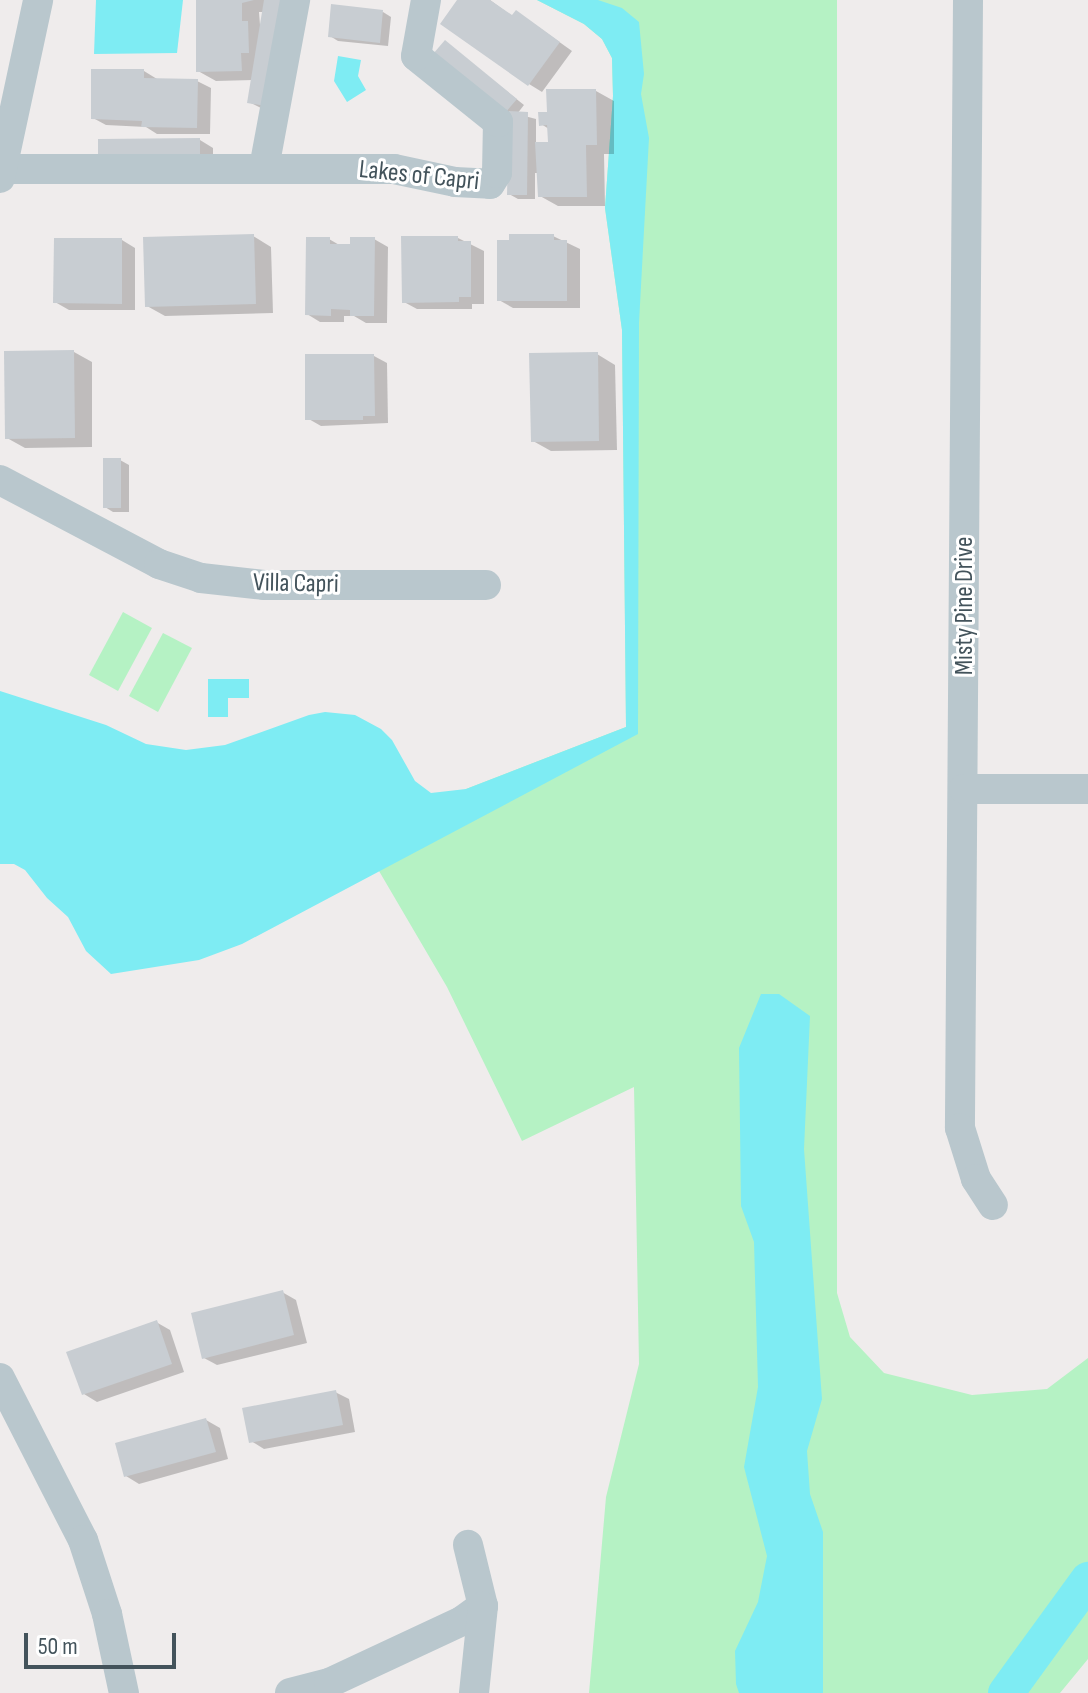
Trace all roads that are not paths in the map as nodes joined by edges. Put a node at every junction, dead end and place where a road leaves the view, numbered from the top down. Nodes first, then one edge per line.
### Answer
1 (38, 0) edge
2 (295, 0) edge
3 (426, 0) edge
4 (968, 0) edge
5 (264, 168) junction
6 (1, 173) edge
7 (0, 480) edge
8 (486, 585) dead end
9 (964, 789) junction
10 (1088, 789) edge
11 (993, 1205) dead end
12 (0, 1378) edge
13 (468, 1545) dead end
14 (483, 1606) junction
15 (124, 1693) edge
16 (290, 1693) edge
17 (474, 1693) edge

1 - 6 street
2 - 5 street
3 - 5 street, Lakes of Capri
4 - 9 street, Misty Pine Drive
5 - 6 street, Lakes of Capri
7 - 8 street, Villa Capri
9 - 10 street
9 - 11 street, Misty Pine Drive
12 - 15 street
13 - 14 street
14 - 16 street
14 - 17 street

